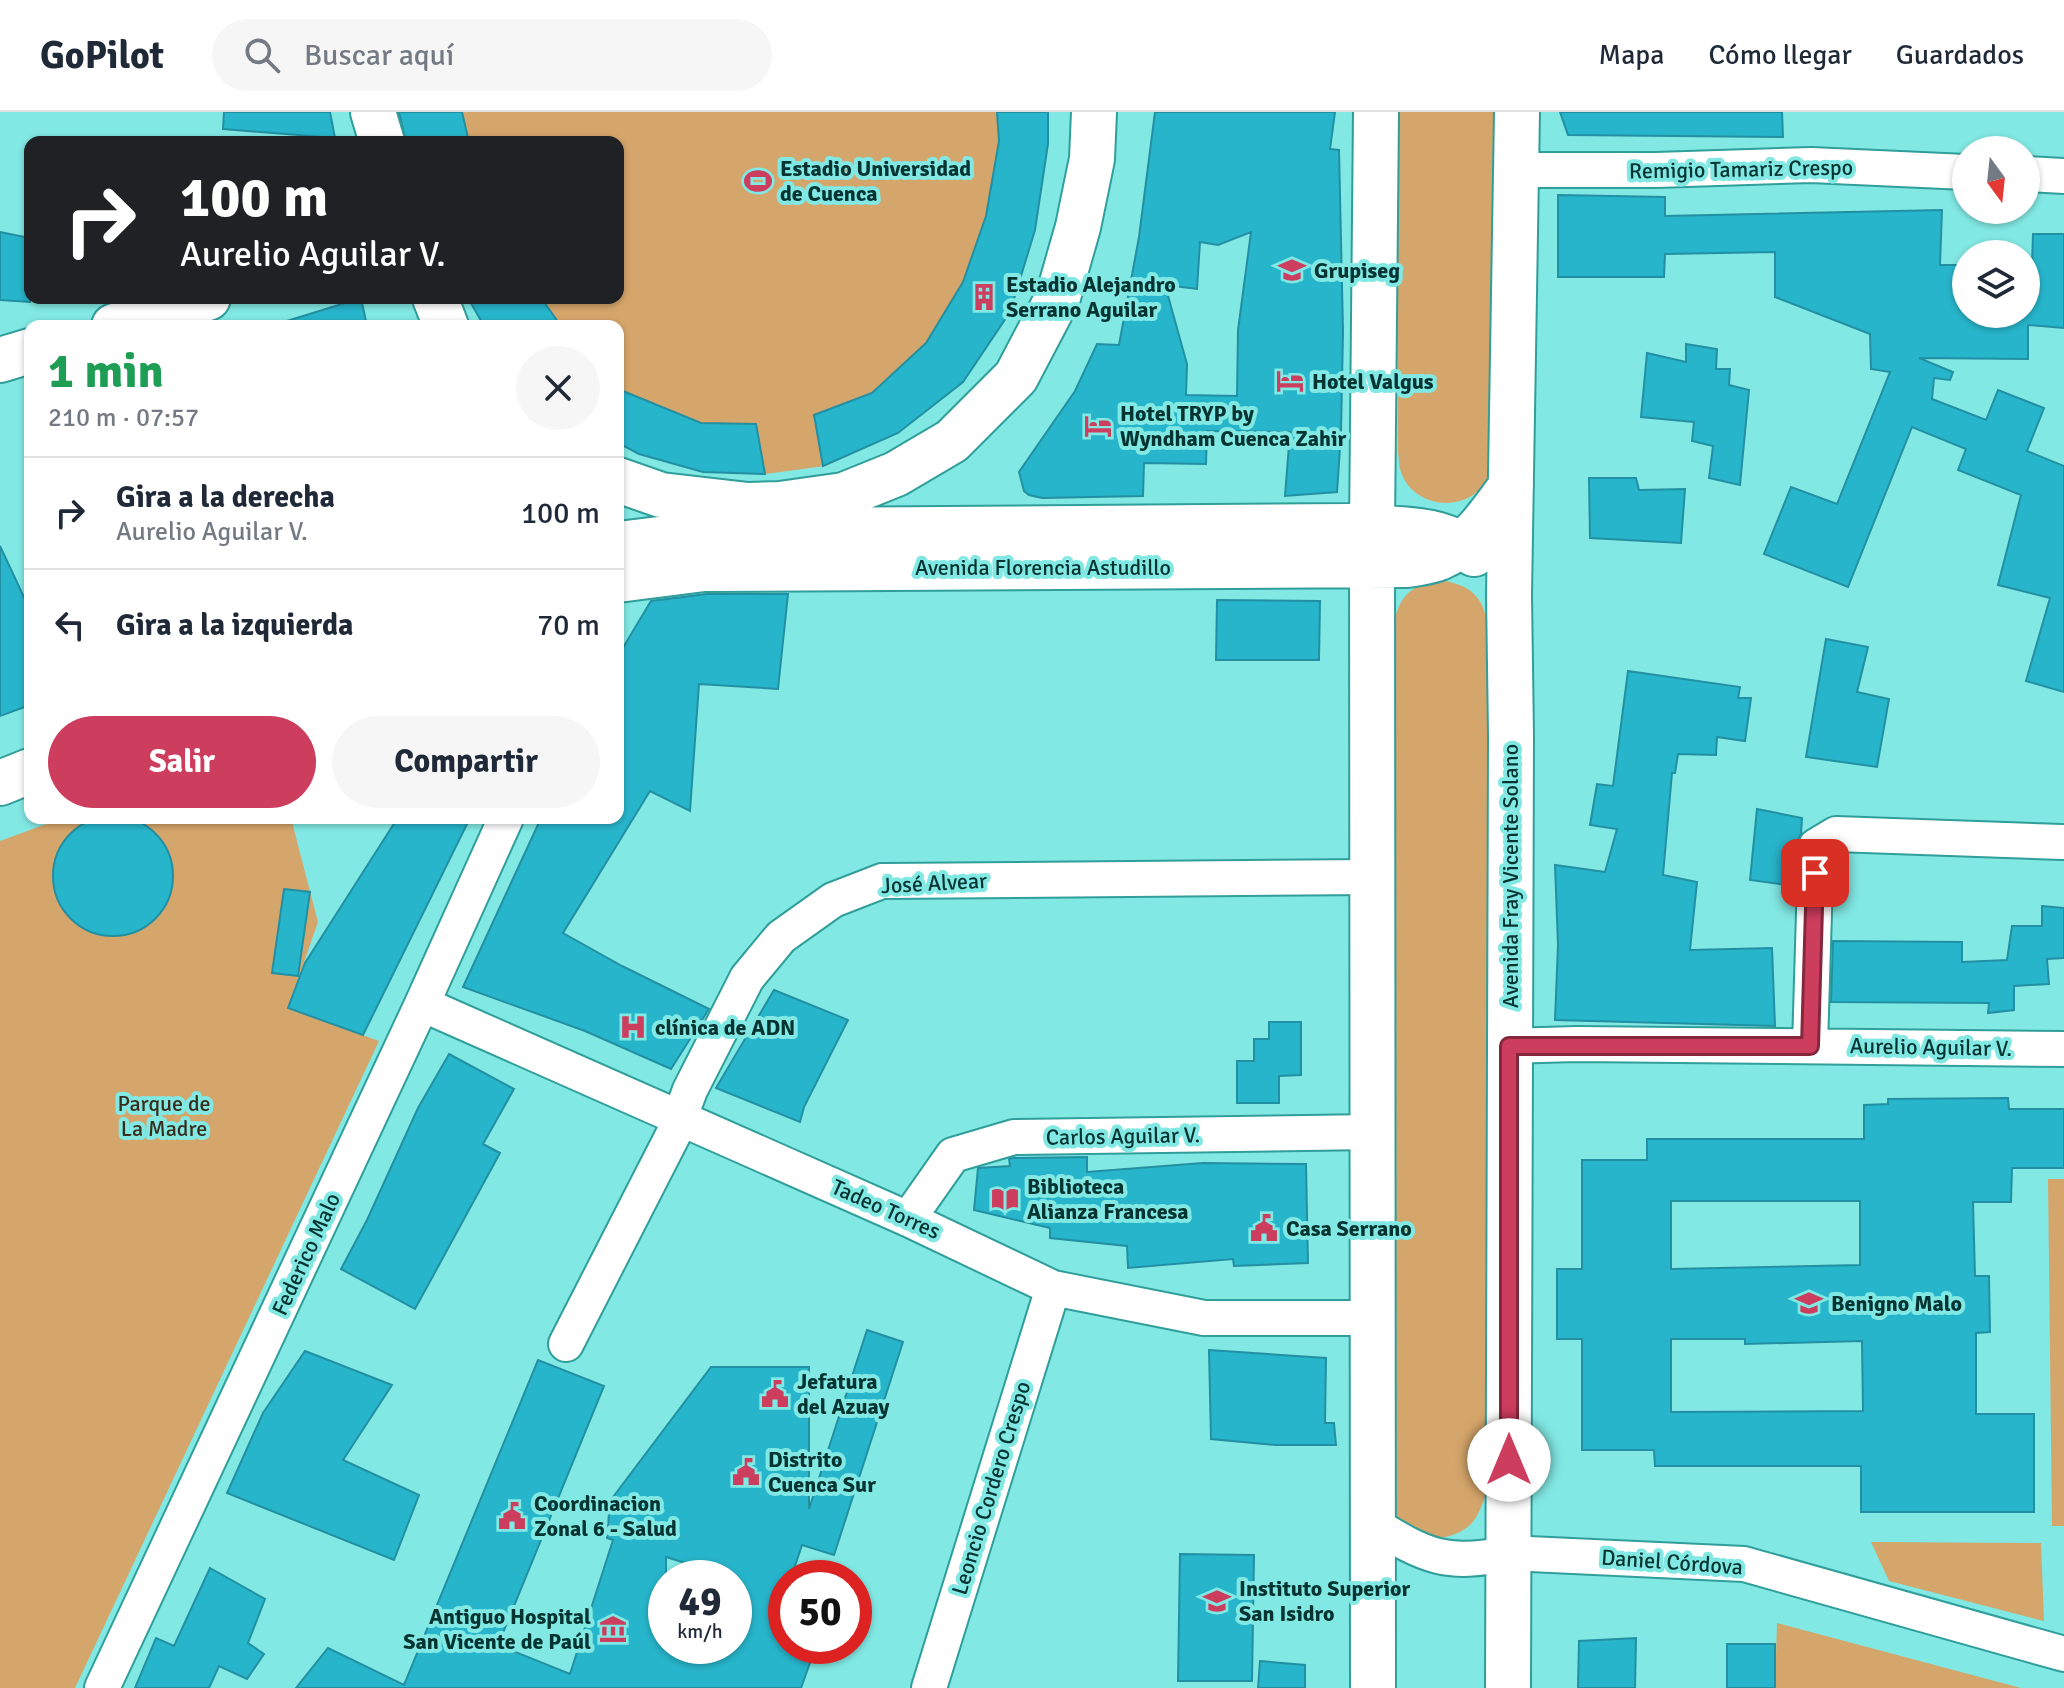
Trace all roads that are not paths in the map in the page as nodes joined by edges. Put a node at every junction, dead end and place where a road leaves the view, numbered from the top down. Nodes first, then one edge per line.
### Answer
1 (373, 112) edge
2 (1094, 112) edge
3 (1376, 112) edge
4 (1517, 112) edge
5 (380, 136) edge
6 (1516, 170) junction
7 (1952, 171) edge
8 (2040, 175) edge
9 (2064, 176) edge
10 (188, 304) edge
11 (134, 320) edge
12 (24, 353) edge
13 (0, 360) edge
14 (624, 482) edge
15 (1511, 486) junction
16 (770, 518) junction
17 (624, 543) edge
18 (1463, 543) junction
19 (1372, 548) junction
20 (734, 569) junction
21 (624, 579) edge
22 (1509, 595) junction
23 (24, 773) edge
24 (0, 783) edge
25 (24, 801) edge
26 (0, 811) edge
27 (503, 824) edge
28 (2062, 842) edge
29 (1372, 877) junction
30 (422, 1004) junction
31 (1509, 1046) junction
32 (1810, 1046) junction
33 (2064, 1049) edge
34 (678, 1118) junction
35 (1374, 1132) junction
36 (908, 1219) junction
37 (1053, 1288) junction
38 (1372, 1318) junction
39 (566, 1344) dead end
40 (1373, 1524) junction
41 (1509, 1553) junction
42 (2064, 1654) edge
43 (102, 1688) edge
44 (929, 1688) edge
45 (1373, 1688) edge
46 (1508, 1688) edge

1 - 5 main road
2 - 16 main road
3 - 19 main road
4 - 6 main road, Avenida Fray Vicente Solano
6 - 7 street, Remigio Tamariz Crespo
6 - 15 main road, Avenida Fray Vicente Solano
8 - 9 street
10 - 11 main road
12 - 13 main road
14 - 16 main road
15 - 18 main road
15 - 22 main road, Avenida Fray Vicente Solano
16 - 17 main road, Avenida Florencia Astudillo
16 - 19 main road, Avenida Florencia Astudillo
16 - 20 main road
18 - 19 main road, Avenida Florencia Astudillo
18 - 22 main road
19 - 20 main road, Avenida Florencia Astudillo
19 - 29 main road
20 - 21 main road, Avenida Florencia Astudillo
22 - 31 main road, Avenida Fray Vicente Solano
23 - 24 main road
25 - 26 main road
27 - 30 street, Federico Malo
28 - 32 street
29 - 34 street, José Alvear
29 - 35 main road
30 - 34 street, Tadeo Torres
30 - 43 street, Federico Malo
31 - 32 street, Aurelio Aguilar V.
31 - 41 main road, Avenida Fray Vicente Solano
32 - 33 street, Aurelio Aguilar V.
34 - 36 street, Tadeo Torres
34 - 39 street, José Alvear
35 - 36 street, Carlos Aguilar V.
35 - 38 main road
36 - 37 street, Tadeo Torres
37 - 38 street, Tadeo Torres
37 - 44 street, Leoncio Cordero Crespo
38 - 40 main road
40 - 41 street, Daniel Córdova
40 - 45 main road
41 - 42 street, Daniel Córdova
41 - 46 main road, Avenida Fray Vicente Solano

